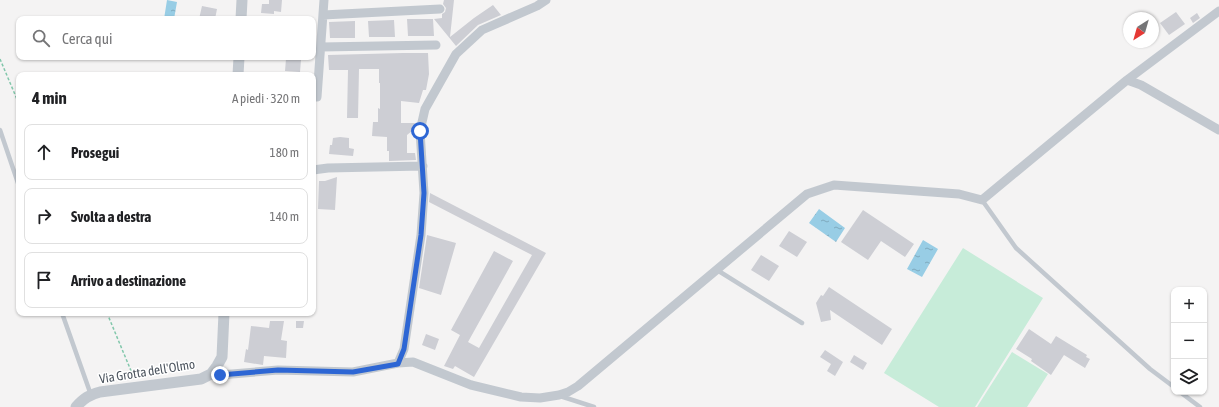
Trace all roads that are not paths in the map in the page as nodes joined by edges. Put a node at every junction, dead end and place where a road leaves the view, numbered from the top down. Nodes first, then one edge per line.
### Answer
1 (242, 0) edge
2 (324, 0) edge
3 (546, 0) edge
4 (440, 9) dead end
5 (1219, 11) edge
6 (323, 14) junction
7 (241, 16) edge
8 (436, 45) dead end
9 (321, 47) junction
10 (239, 60) edge
11 (238, 72) edge
12 (1127, 80) junction
13 (316, 97) edge
14 (0, 130) edge
15 (1219, 130) edge
16 (423, 166) junction
17 (316, 170) edge
18 (16, 177) edge
19 (982, 200) junction
20 (717, 270) junction
21 (63, 316) edge
22 (224, 316) edge
23 (802, 323) dead end
24 (398, 364) junction
25 (211, 374) junction
26 (1171, 386) edge
27 (91, 395) junction
28 (559, 395) junction
29 (1184, 395) edge
30 (76, 407) edge
31 (594, 407) edge
32 (1200, 407) edge

1 - 7 street
2 - 6 street
3 - 16 street
4 - 6 street
5 - 12 street
6 - 9 street
8 - 9 street
9 - 13 street
10 - 11 street
12 - 15 street
12 - 19 street
14 - 18 lane
16 - 17 street
16 - 24 street
19 - 20 street
19 - 26 lane
20 - 23 lane
20 - 28 street
21 - 27 lane
22 - 25 street, Via Grotta dell'Olmo
24 - 25 street
24 - 28 street
25 - 27 street, Via Grotta dell'Olmo
27 - 30 street, Via Grotta dell'Olmo
28 - 31 lane
29 - 32 lane

